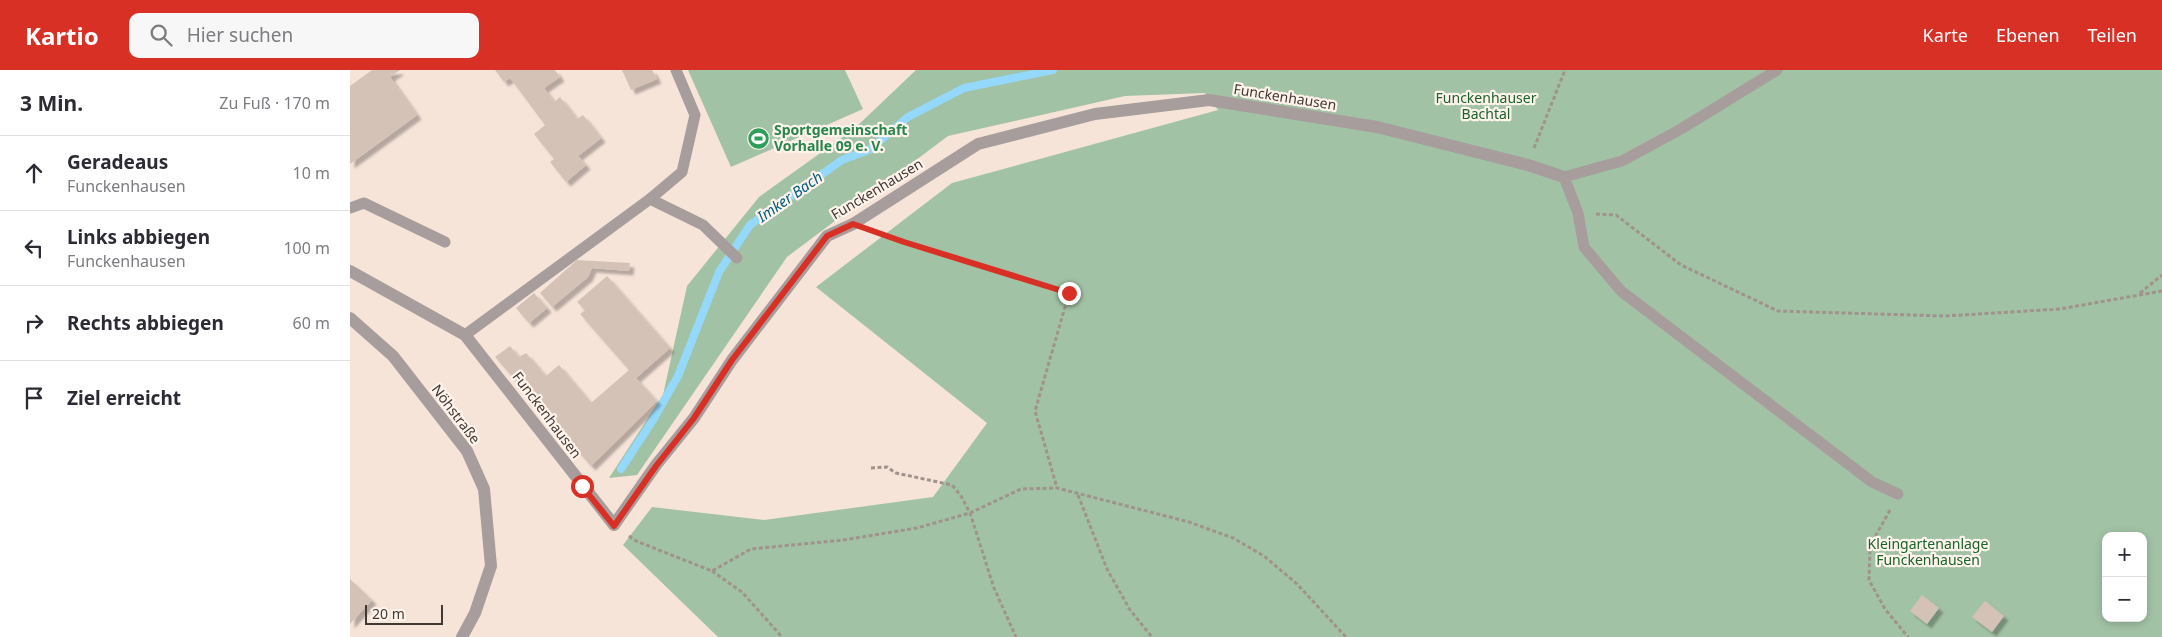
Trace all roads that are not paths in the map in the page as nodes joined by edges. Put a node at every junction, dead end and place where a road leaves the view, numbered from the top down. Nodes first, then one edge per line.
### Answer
1 (676, 70) edge
2 (1777, 70) edge
3 (1564, 177) junction
4 (650, 199) junction
5 (350, 208) edge
6 (445, 242) dead end
7 (737, 258) dead end
8 (350, 271) edge
9 (350, 318) edge
10 (465, 335) junction
11 (1898, 494) road end
12 (462, 637) edge

1 - 4 lane
2 - 3 lane
3 - 10 street, Funckenhausen
3 - 11 lane
4 - 7 lane
4 - 10 lane
5 - 6 lane
8 - 10 street, Funckenhausen
9 - 12 street, Nöhstraße

